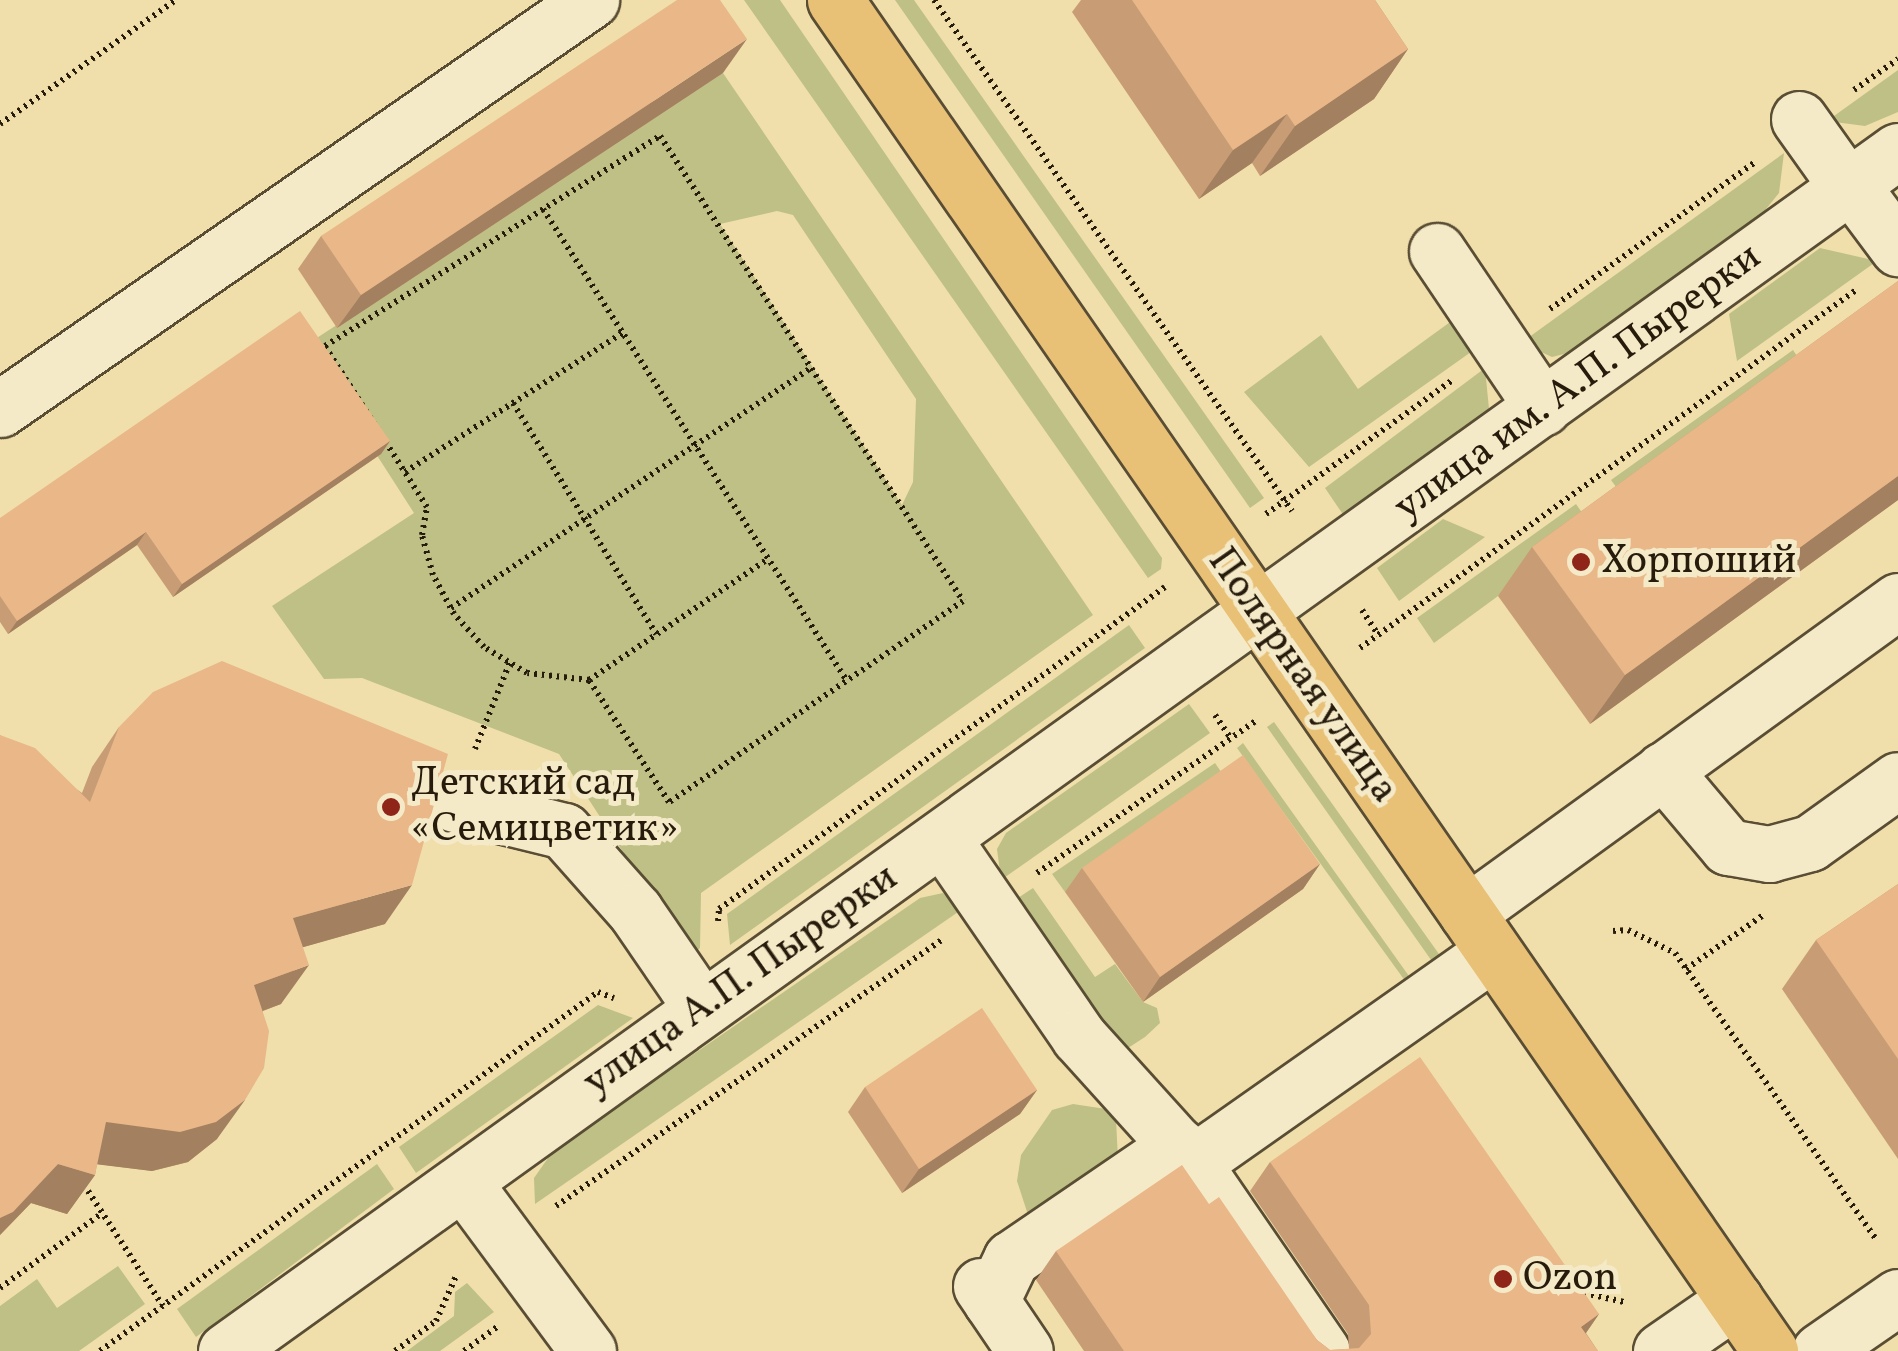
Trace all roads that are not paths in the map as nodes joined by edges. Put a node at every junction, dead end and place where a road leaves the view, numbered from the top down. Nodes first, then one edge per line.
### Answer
1 (591, 0) edge
2 (835, 0) edge
3 (1802, 122) road end
4 (1898, 151) edge
5 (1850, 186) junction
6 (1437, 252) dead end
7 (1882, 265) edge
8 (1544, 408) junction
9 (0, 409) edge
10 (1898, 601) edge
11 (1258, 614) junction
12 (1663, 770) junction
13 (1898, 780) edge
14 (455, 804) dead end
15 (943, 839) junction
16 (1480, 932) junction
17 (700, 1006) junction
18 (1185, 1154) junction
19 (463, 1182) junction
20 (1892, 1276) edge
21 (1735, 1300) junction
22 (1668, 1346) edge
23 (226, 1351) edge
24 (588, 1351) edge
25 (1025, 1351) edge
26 (1322, 1351) edge
27 (1770, 1351) edge
28 (1820, 1351) edge

1 - 9 street
2 - 11 main road, Полярная улица
3 - 5 street
4 - 5 street, улица им. А.П. Пырерки
5 - 7 street
5 - 8 street, улица им. А.П. Пырерки
6 - 8 street
8 - 11 street, улица им. А.П. Пырерки
10 - 12 street
11 - 15 street, улица А.П. Пырерки
11 - 16 main road, Полярная улица
12 - 13 street
12 - 16 street
14 - 17 street
15 - 17 street, улица А.П. Пырерки
15 - 18 street
16 - 18 street
16 - 21 main road, Полярная улица
17 - 19 street, улица А.П. Пырерки
18 - 25 street
18 - 26 street
19 - 23 street, улица А.П. Пырерки
19 - 24 street
20 - 28 street
21 - 22 street
21 - 27 main road, Полярная улица

